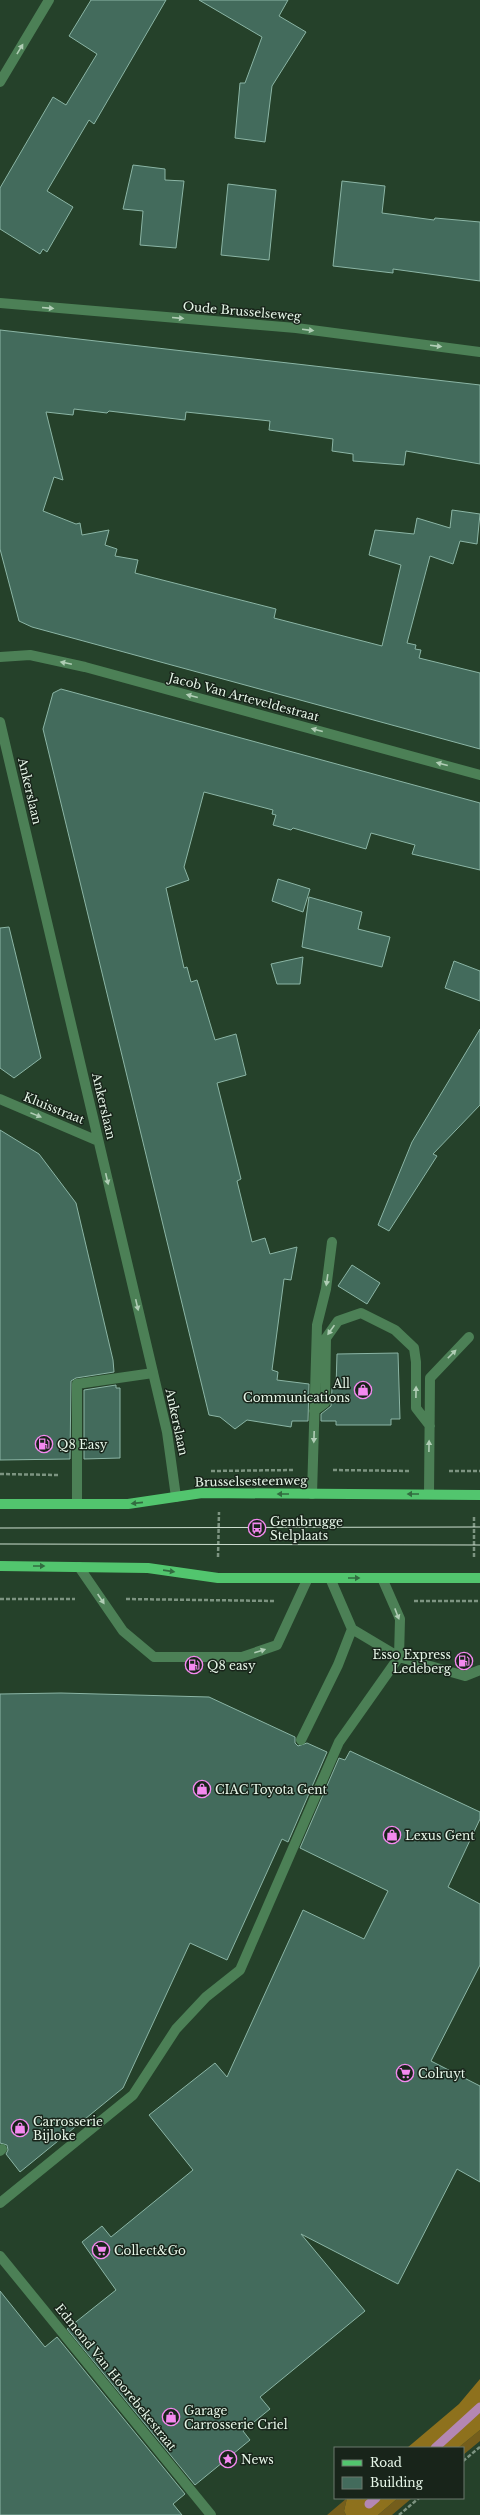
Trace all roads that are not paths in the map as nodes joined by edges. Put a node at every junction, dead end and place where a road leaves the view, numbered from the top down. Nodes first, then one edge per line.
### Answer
1 (49, 0) edge
2 (0, 82) edge
3 (0, 303) edge
4 (480, 352) edge
5 (0, 657) edge
6 (0, 722) edge
7 (480, 775) edge
8 (0, 1099) edge
9 (98, 1141) junction
10 (332, 1242) dead end
11 (469, 1337) dead end
12 (153, 1373) junction
13 (314, 1411) junction
14 (430, 1426) junction
15 (312, 1494) junction
16 (428, 1494) junction
17 (480, 1495) edge
18 (176, 1497) junction
19 (0, 1504) edge
20 (77, 1504) junction
21 (0, 1566) edge
22 (79, 1566) junction
23 (308, 1578) junction
24 (330, 1578) junction
25 (382, 1578) junction
26 (480, 1578) edge
27 (352, 1629) junction
28 (399, 1657) junction
29 (480, 1670) edge
30 (301, 1740) dead end
31 (1, 2200) edge
32 (0, 2256) edge
33 (211, 2515) edge

2 -> 1 street
3 -> 4 street, Oude Brusselseweg
7 -> 5 street, Jacob Van Arteveldestraat
6 - 9 street, Ankerslaan
8 -> 9 street, Kluisstraat
9 -> 12 street, Ankerslaan
10 -> 13 street
14 -> 11 street
12 - 18 street, Ankerslaan
12 - 20 street
14 -> 13 street
13 -> 15 street
16 -> 14 street
16 -> 15 main road, Brusselsesteenweg
15 -> 18 main road, Brusselsesteenweg
16 - 17 main road, Brusselsesteenweg
18 -> 20 main road, Brusselsesteenweg
19 - 20 main road, Brusselsesteenweg
21 -> 22 main road
22 -> 23 main road
22 -> 23 street
23 - 24 main road
24 -> 25 main road
24 - 27 street
25 - 26 main road
25 -> 28 street
27 - 28 street
27 - 30 street
28 - 29 street
28 - 31 street
32 - 33 street, Edmond Van Hoorebekestraat

